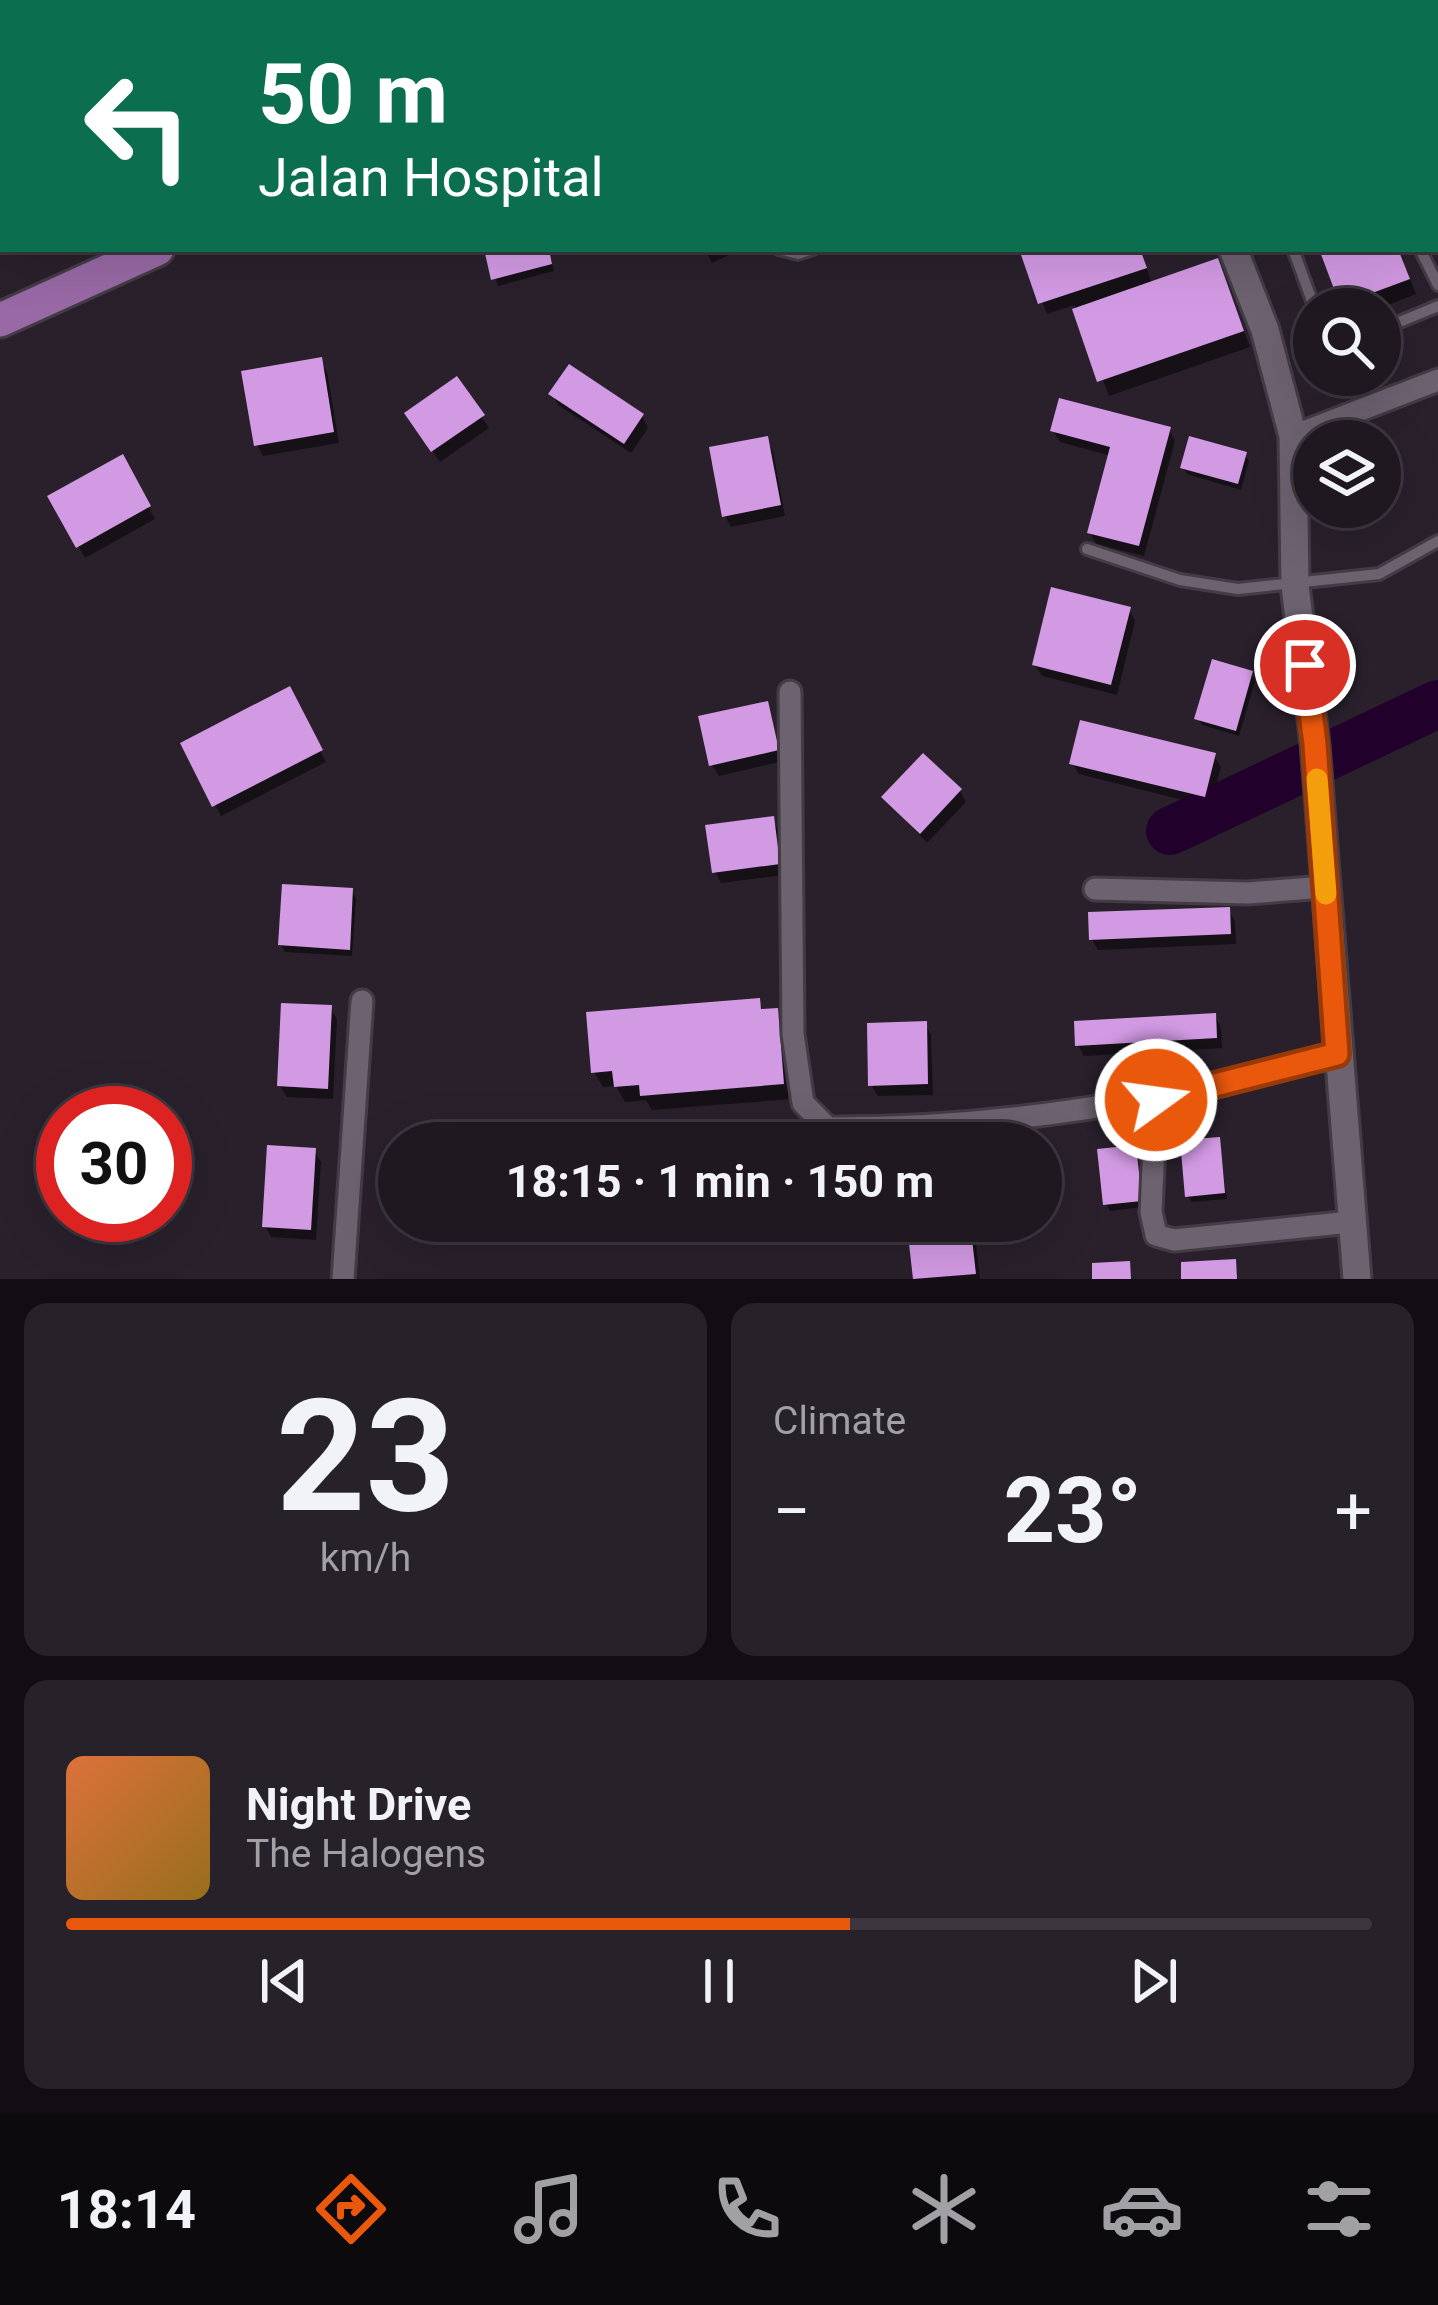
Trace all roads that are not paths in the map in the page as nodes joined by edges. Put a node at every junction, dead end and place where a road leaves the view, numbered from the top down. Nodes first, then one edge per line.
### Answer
1 (151, 252) edge
2 (1234, 252) edge
3 (1294, 252) edge
4 (1421, 252) edge
5 (1438, 286) edge
6 (1307, 288) edge
7 (1438, 306) edge
8 (0, 320) edge
9 (1401, 321) edge
10 (1438, 380) edge
11 (1334, 420) edge
12 (1293, 436) edge
13 (1294, 528) edge
14 (1438, 541) edge
15 (1087, 549) dead end
16 (1295, 586) junction
17 (790, 692) dead end
18 (1325, 887) junction
19 (1095, 889) dead end
20 (362, 1001) dead end
21 (1337, 1054) junction
22 (1156, 1100) junction
23 (1351, 1222) junction
24 (343, 1279) edge
25 (1357, 1279) edge

1 - 8 main road
2 - 12 street
3 - 6 lane
4 - 5 lane
7 - 9 lane
10 - 11 street
13 - 16 street
14 - 16 lane
15 - 16 lane
16 - 18 street
17 - 22 street
18 - 19 street
18 - 21 street
20 - 24 street
21 - 22 street
21 - 23 street
22 - 23 street
23 - 25 street

